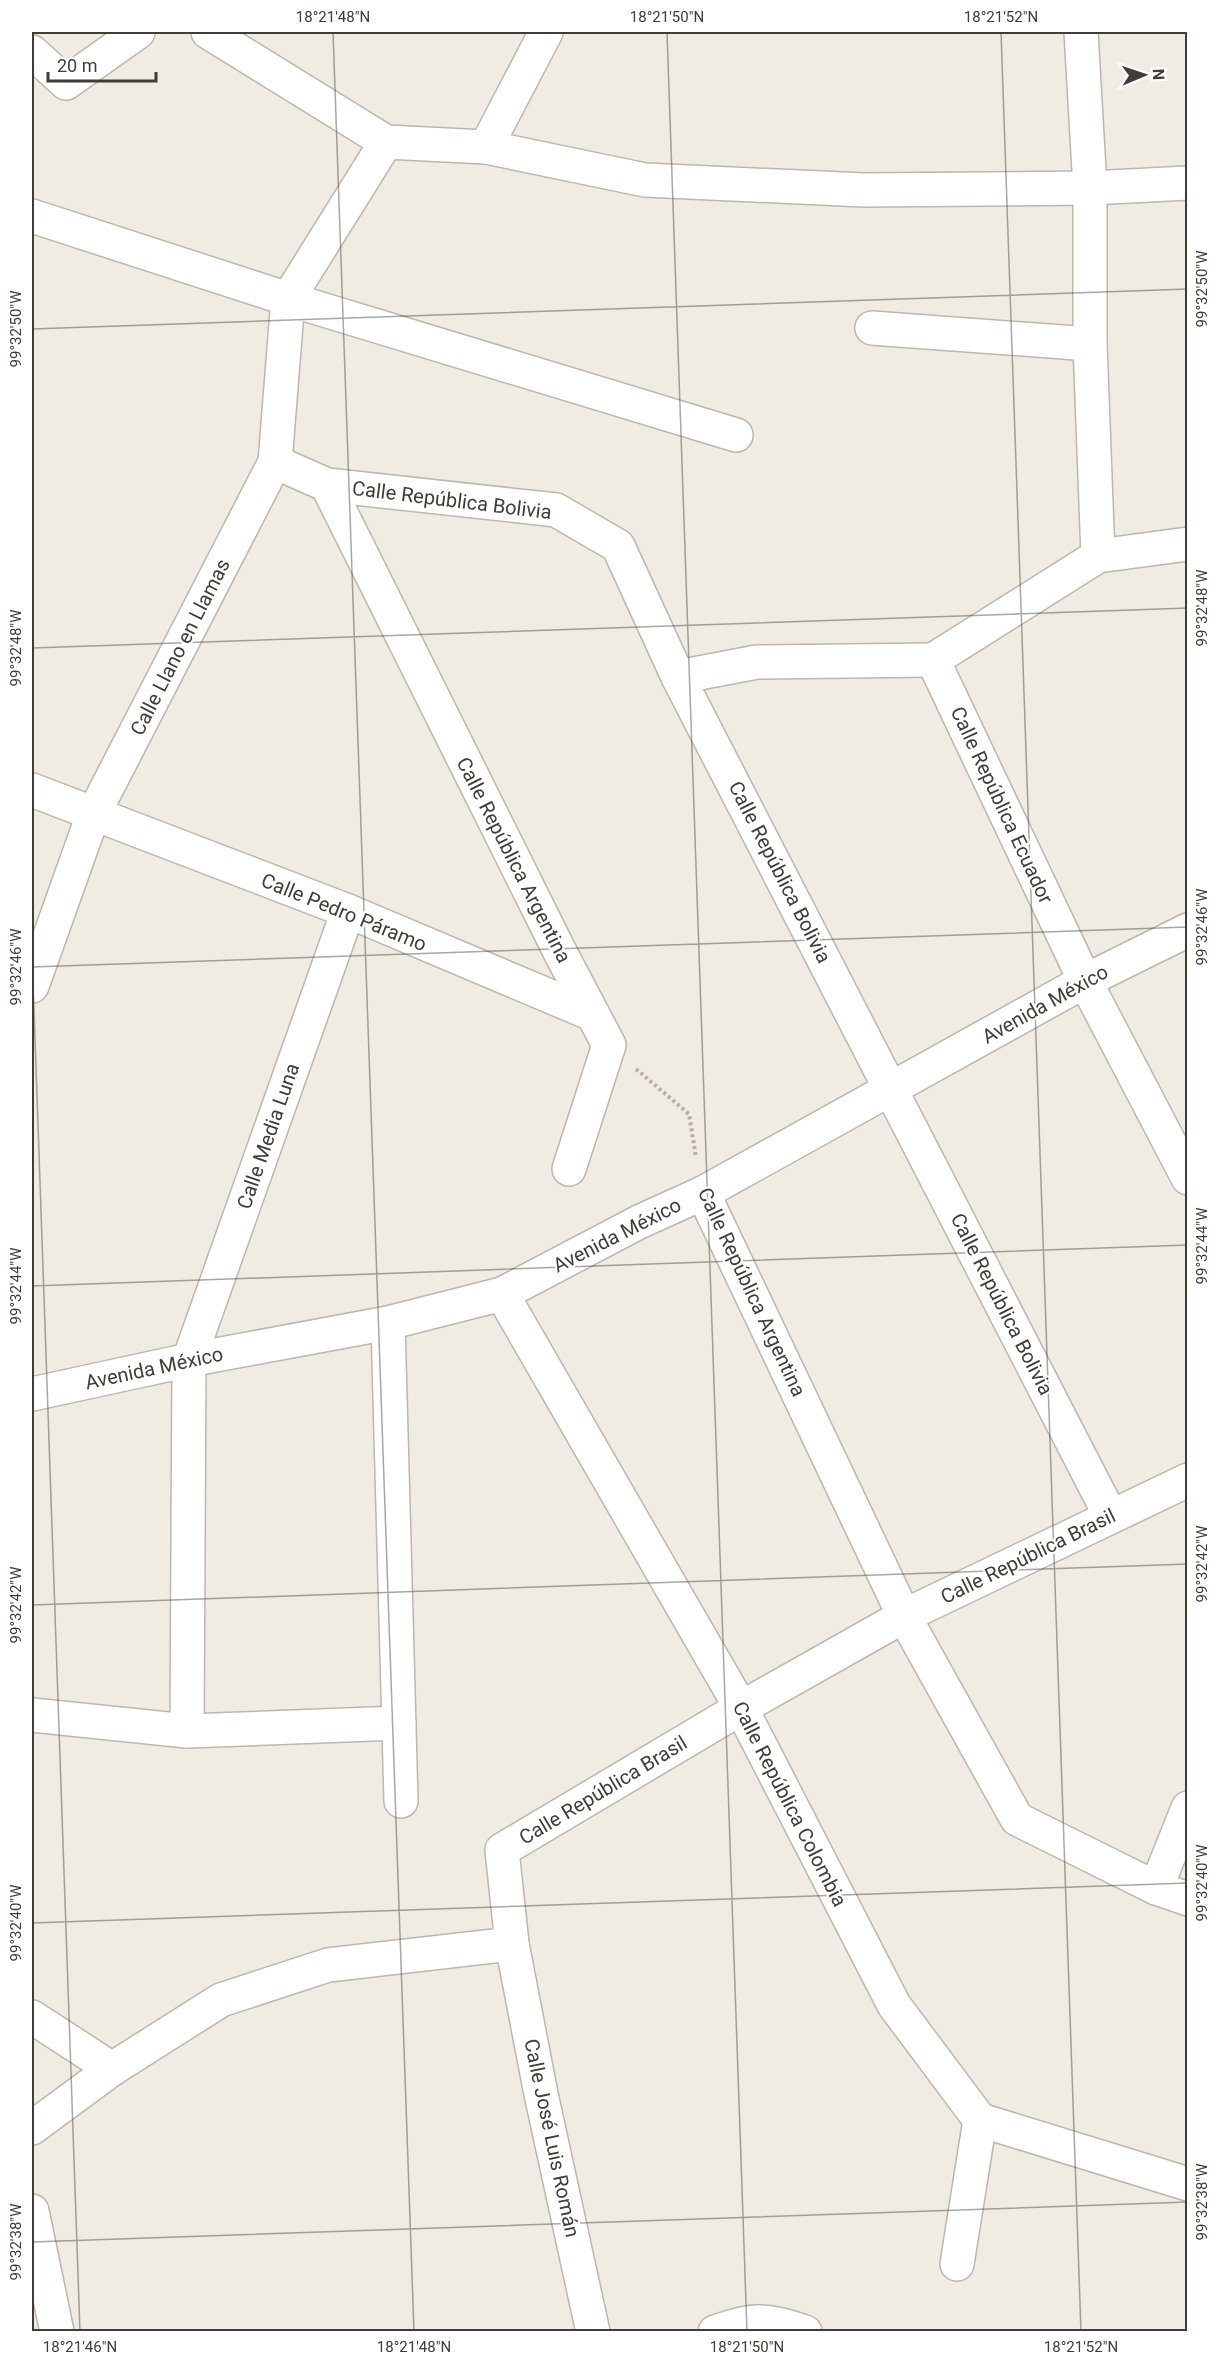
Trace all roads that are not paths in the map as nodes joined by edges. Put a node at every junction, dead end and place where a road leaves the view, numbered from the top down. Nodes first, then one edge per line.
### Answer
1 (138, 32) edge
2 (208, 32) edge
3 (546, 32) edge
4 (1081, 32) edge
5 (32, 52) edge
6 (386, 142) junction
7 (486, 147) junction
8 (1188, 183) edge
9 (1090, 188) junction
10 (32, 216) edge
11 (288, 299) junction
12 (872, 328) dead end
13 (1090, 344) junction
14 (736, 435) dead end
15 (275, 462) junction
16 (327, 485) junction
17 (1188, 544) edge
18 (1098, 556) junction
19 (933, 660) junction
20 (678, 677) junction
21 (32, 790) edge
22 (93, 815) junction
23 (348, 911) junction
24 (1188, 930) edge
25 (1085, 981) junction
26 (32, 986) edge
27 (592, 1014) junction
28 (892, 1089) junction
29 (569, 1169) dead end
30 (1188, 1178) edge
31 (703, 1193) junction
32 (502, 1294) junction
33 (388, 1323) junction
34 (189, 1360) junction
35 (32, 1394) edge
36 (1188, 1480) edge
37 (1110, 1515) junction
38 (904, 1616) junction
39 (741, 1708) junction
40 (32, 1715) edge
41 (399, 1723) junction
42 (187, 1731) junction
43 (401, 1801) dead end
44 (1188, 1808) edge
45 (1156, 1888) junction
46 (1188, 1899) edge
47 (512, 1944) junction
48 (32, 2017) edge
49 (112, 2069) junction
50 (980, 2120) junction
51 (32, 2128) edge
52 (1188, 2184) edge
53 (32, 2211) edge
54 (957, 2264) dead end
55 (57, 2331) edge
56 (593, 2331) edge
57 (715, 2331) edge
58 (806, 2331) edge

1 - 5 street
2 - 6 street
3 - 7 street
4 - 9 street
6 - 7 street
6 - 11 street
7 - 9 street
8 - 9 street
9 - 13 street
10 - 11 street
11 - 14 street
11 - 15 street, Calle Llano en Llamas
12 - 13 street
13 - 18 street
15 - 16 street, Calle República Bolivia
15 - 22 street, Calle Llano en Llamas
16 - 20 street, Calle República Bolivia
16 - 27 street, Calle República Argentina
17 - 18 street
18 - 19 street
19 - 20 street
19 - 25 street, Calle República Ecuador
20 - 28 street, Calle República Bolivia
21 - 22 street, Calle Pedro Páramo
22 - 23 street, Calle Pedro Páramo
22 - 26 street, Calle Llano en Llamas
23 - 27 street, Calle Pedro Páramo
23 - 34 street, Calle Media Luna
24 - 25 street, Avenida México
25 - 28 street, Avenida México
25 - 30 street, Calle República Ecuador
27 - 29 street, Calle República Argentina
28 - 31 street, Avenida México
28 - 37 street, Calle República Bolivia
31 - 32 street, Avenida México
31 - 38 street, Calle República Argentina
32 - 33 street, Avenida México
32 - 39 street, Calle República Colombia
33 - 34 street, Avenida México
33 - 41 street
34 - 35 street, Avenida México
34 - 42 street, Calle Media Luna
36 - 37 street, Calle República Brasil
37 - 38 street, Calle República Brasil
38 - 39 street, Calle República Brasil
38 - 45 street, Calle República Argentina
39 - 47 street, Calle República Brasil
39 - 50 street, Calle República Colombia
40 - 42 street
41 - 42 street
41 - 43 street
44 - 45 street
45 - 46 street, Calle República Argentina
47 - 49 street
47 - 56 street, Calle José Luis Román
48 - 49 street
49 - 51 street
50 - 52 street
50 - 54 street
53 - 55 street
57 - 58 street

